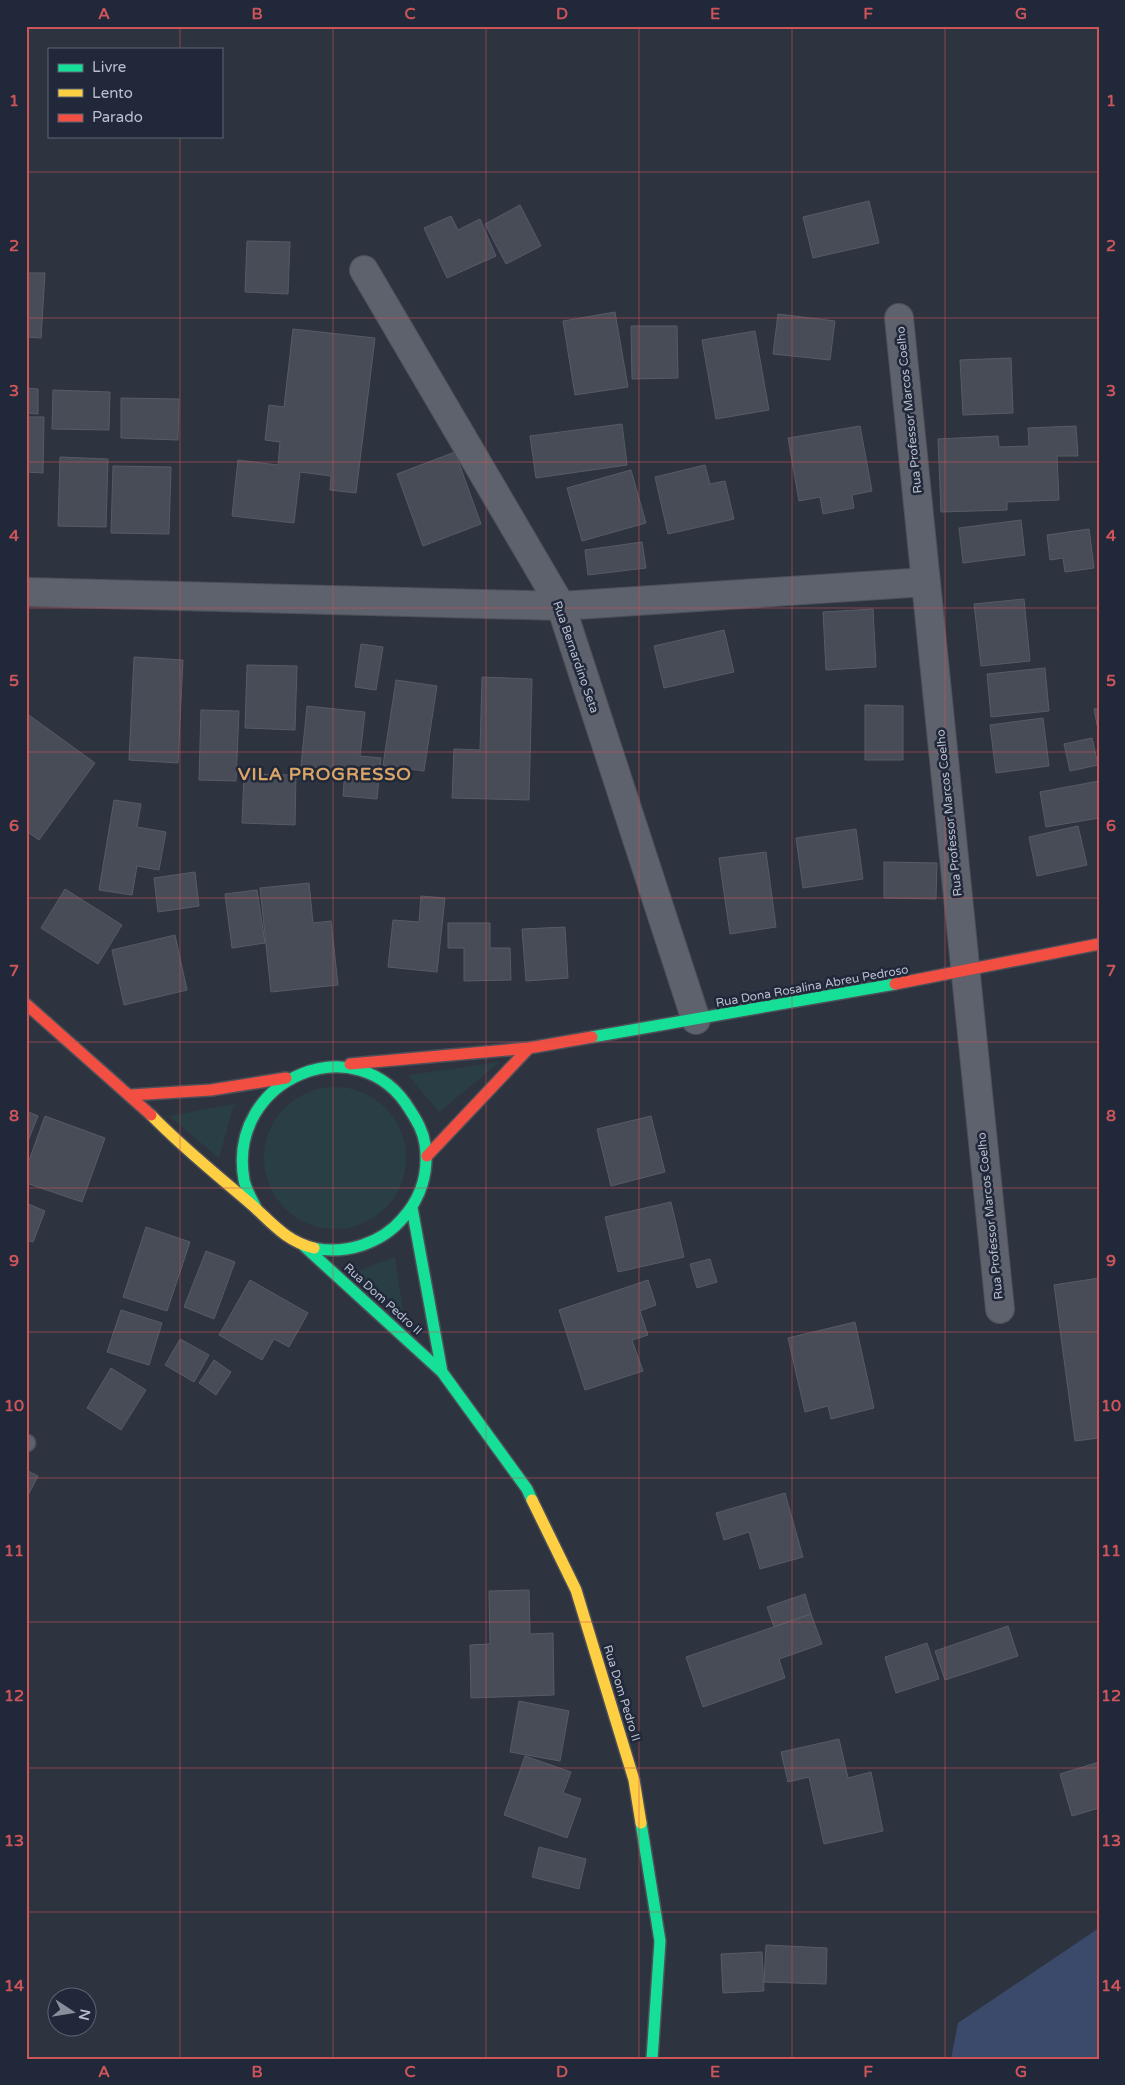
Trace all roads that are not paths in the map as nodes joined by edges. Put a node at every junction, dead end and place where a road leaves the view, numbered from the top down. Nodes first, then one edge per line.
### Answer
1 (364, 270) dead end
2 (899, 318) dead end
3 (926, 582) junction
4 (26, 592) edge
5 (561, 606) junction
6 (1099, 944) edge
7 (965, 972) junction
8 (26, 1004) edge
9 (696, 1020) junction
10 (529, 1048) junction
11 (341, 1065) junction
12 (287, 1078) junction
13 (131, 1095) junction
14 (427, 1156) junction
15 (256, 1208) junction
16 (412, 1208) junction
17 (304, 1246) junction
18 (1000, 1309) dead end
19 (442, 1372) junction
20 (652, 2059) edge

1 - 5 street, Rua Bernardino Seta
2 - 3 street, Rua Professor Marcos Coelho
3 - 5 street
3 - 7 street, Rua Professor Marcos Coelho
4 - 5 street
5 - 9 street, Rua Bernardino Seta
6 - 7 main road, Rua Dona Rosalina Abreu Pedroso
7 - 9 main road, Rua Dona Rosalina Abreu Pedroso
7 - 18 street, Rua Professor Marcos Coelho
8 - 13 main road, Rua Dom Pedro II
9 - 10 main road, Rua Dona Rosalina Abreu Pedroso
10 - 11 main road, Rua Dona Rosalina Abreu Pedroso
10 - 14 main road
11 - 12 main road, Rua Dom Pedro II
11 - 14 main road, Rua Dom Pedro II
12 - 13 main road, Rua Dom Pedro II
12 - 15 main road, Rua Dom Pedro II
13 - 15 main road, Rua Dom Pedro II
14 - 16 main road, Rua Dom Pedro II
15 - 17 main road, Rua Dom Pedro II
16 - 17 main road, Rua Dom Pedro II
16 - 19 main road, Rua Dom Pedro II
17 - 19 main road, Rua Dom Pedro II
19 - 20 main road, Rua Dom Pedro II

